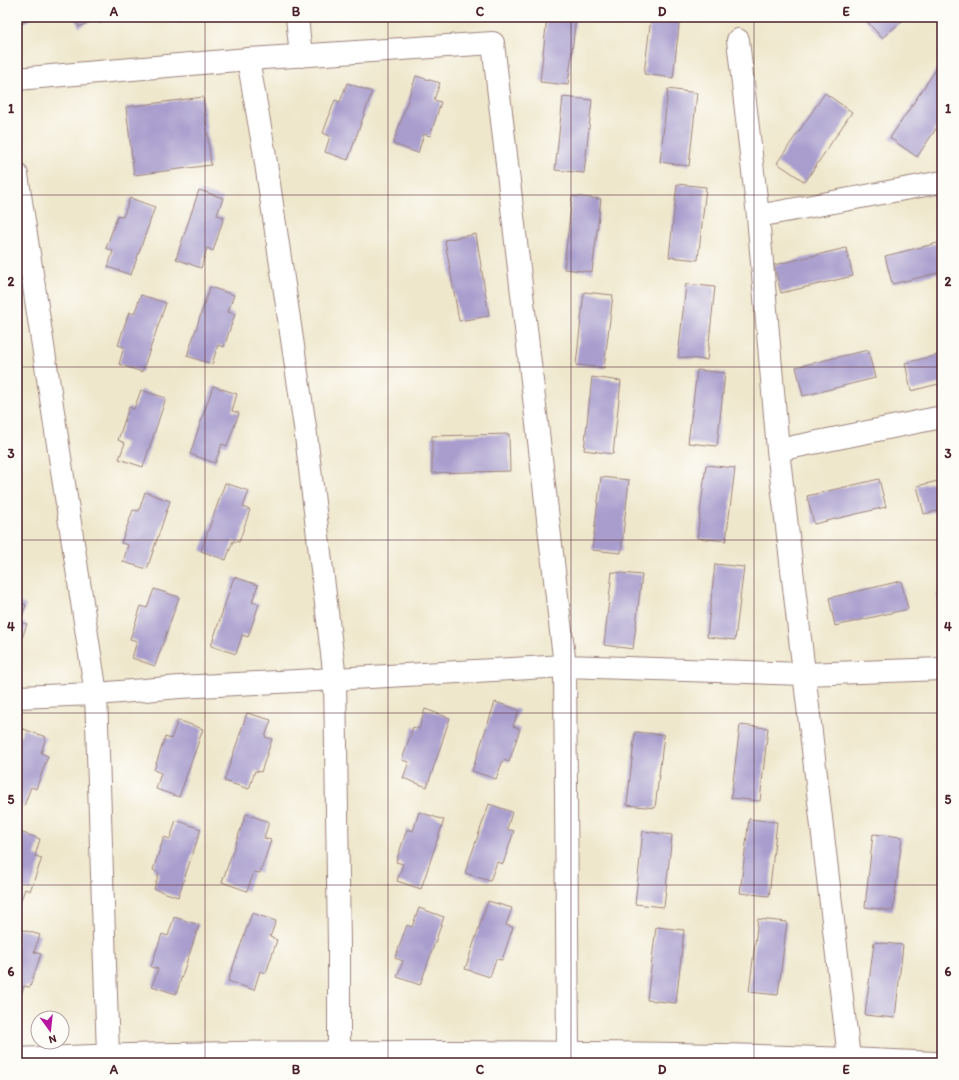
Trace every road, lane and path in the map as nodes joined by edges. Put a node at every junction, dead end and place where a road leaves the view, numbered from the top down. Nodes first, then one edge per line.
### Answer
1 (297, 17) edge
2 (738, 40) dead end
3 (301, 56) junction
4 (248, 59) junction
5 (17, 79) edge
6 (17, 175) edge
7 (942, 182) edge
8 (758, 216) junction
9 (942, 417) edge
10 (778, 450) junction
11 (565, 666) junction
12 (942, 669) edge
13 (804, 674) junction
14 (335, 679) junction
15 (96, 694) junction
16 (17, 698) edge
17 (568, 1053) junction
18 (108, 1055) junction
19 (339, 1058) edge
20 (849, 1058) junction
21 (17, 1059) edge
22 (934, 1063) edge

1 - 3 street
2 - 8 street
3 - 4 street
3 - 11 street
4 - 5 street
4 - 14 street
6 - 15 street
7 - 8 street
8 - 10 street
9 - 10 street
10 - 13 street
11 - 13 street
11 - 14 street
11 - 17 street
12 - 13 street
13 - 20 street
14 - 15 street
14 - 19 street
15 - 16 street
15 - 18 street
17 - 19 street
17 - 20 street
18 - 19 street
18 - 21 street
20 - 22 street

